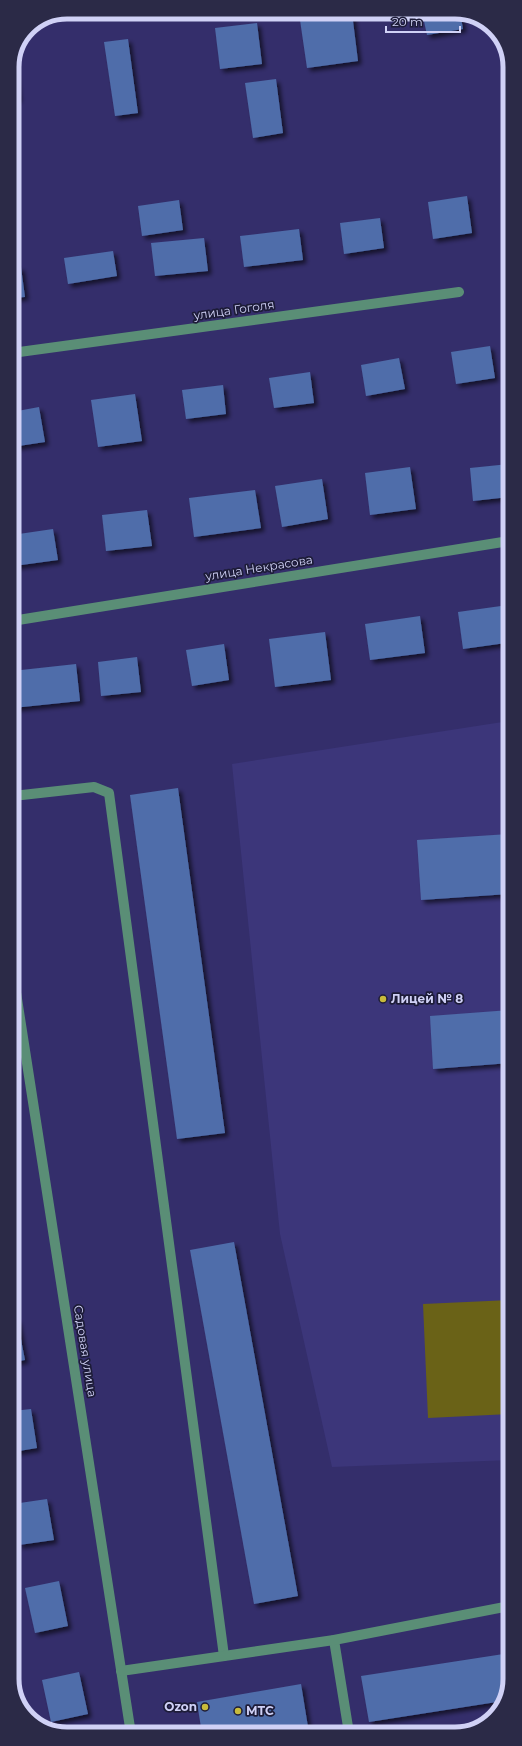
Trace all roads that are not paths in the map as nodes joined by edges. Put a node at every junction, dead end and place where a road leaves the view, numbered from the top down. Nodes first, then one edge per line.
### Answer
1 (459, 292) dead end
2 (19, 352) edge
3 (503, 542) edge
4 (19, 620) edge
5 (19, 795) edge
6 (19, 1012) edge
7 (503, 1607) edge
8 (334, 1640) junction
9 (224, 1656) junction
10 (121, 1671) junction
11 (130, 1727) edge
12 (348, 1727) edge

1 - 2 street, улица Гоголя
3 - 4 street, улица Некрасова
5 - 9 street
6 - 10 street, Садовая улица
7 - 8 street
8 - 9 street
8 - 12 street
9 - 10 street
10 - 11 street, Садовая улица

